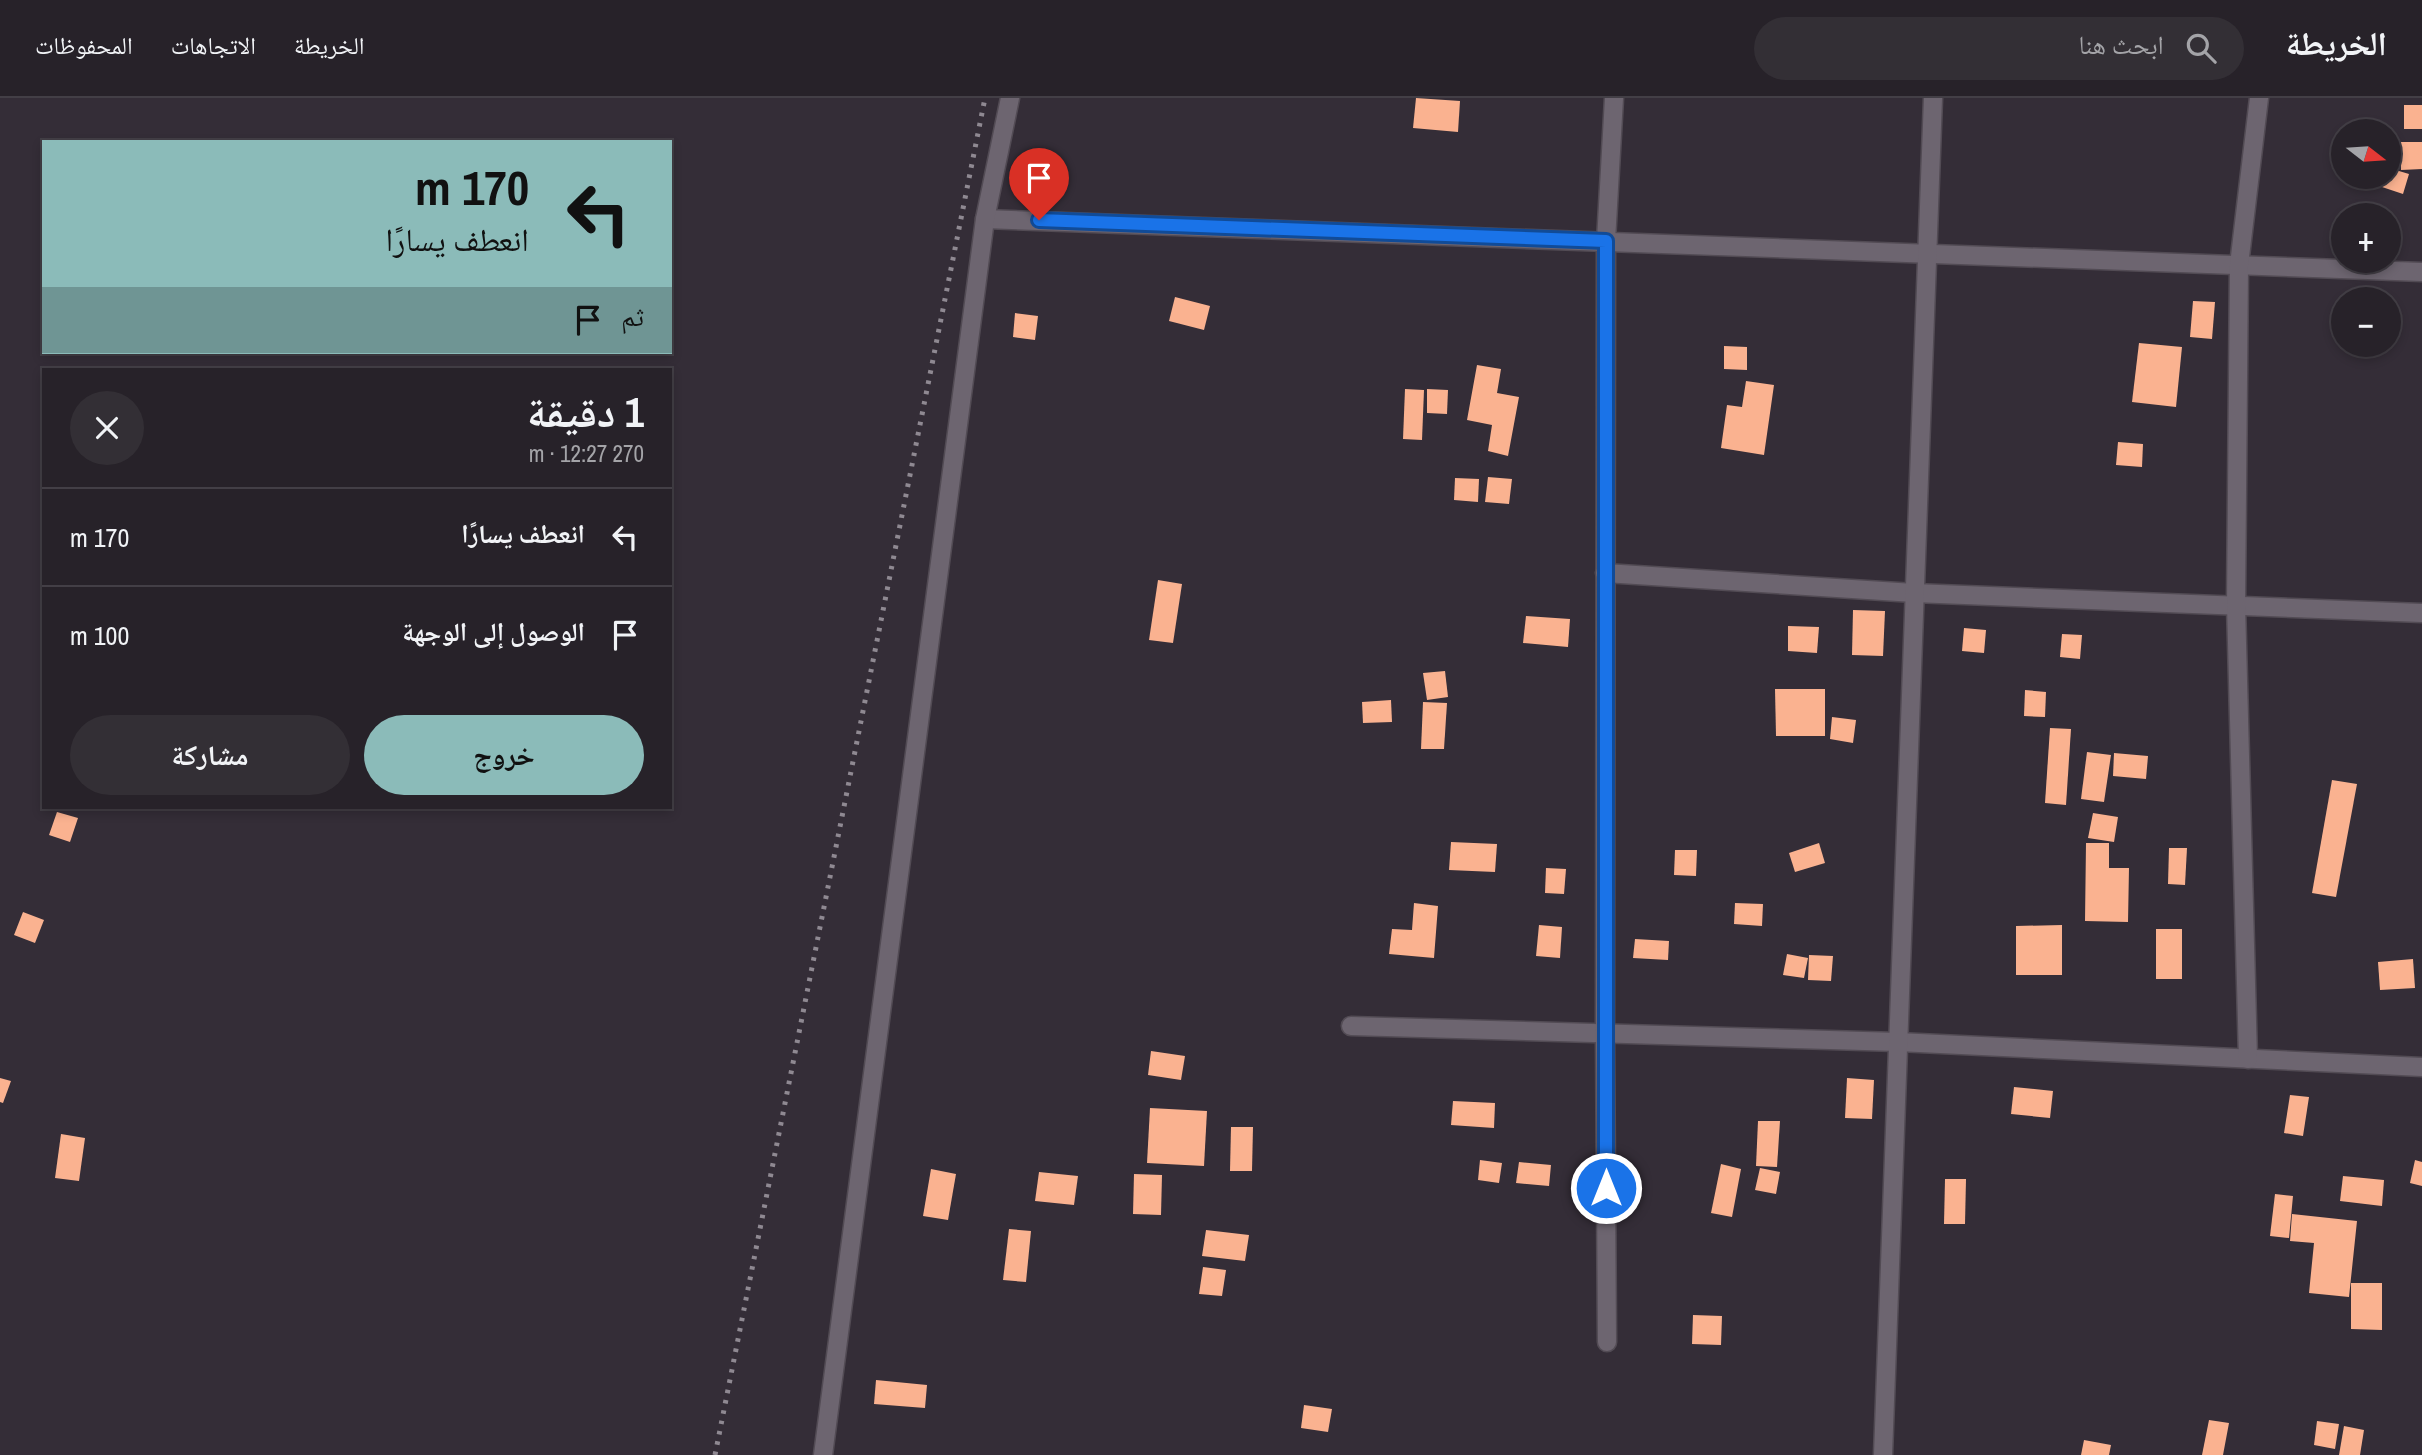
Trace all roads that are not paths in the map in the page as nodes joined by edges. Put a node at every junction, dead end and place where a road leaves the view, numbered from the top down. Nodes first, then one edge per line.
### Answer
1 (1010, 98) edge
2 (1614, 98) edge
3 (1933, 98) edge
4 (2259, 98) edge
5 (985, 219) junction
6 (1606, 241) junction
7 (1926, 254) junction
8 (2239, 265) junction
9 (2422, 272) edge
10 (1605, 573) junction
11 (1914, 593) junction
12 (2235, 606) junction
13 (2422, 613) edge
14 (1351, 1026) dead end
15 (1605, 1033) junction
16 (1898, 1042) junction
17 (2248, 1059) junction
18 (2422, 1067) edge
19 (1607, 1342) dead end
20 (823, 1455) edge
21 (1883, 1455) edge

1 - 5 street
2 - 6 street
3 - 7 street
4 - 8 street
5 - 6 street
5 - 20 street
6 - 7 street
6 - 10 street
7 - 8 street
7 - 11 street
8 - 9 street
8 - 12 street
10 - 11 street
10 - 15 street
11 - 12 street
11 - 16 street
12 - 13 street
12 - 17 street
14 - 15 street
15 - 16 street
15 - 19 street
16 - 17 street
16 - 21 street
17 - 18 street

